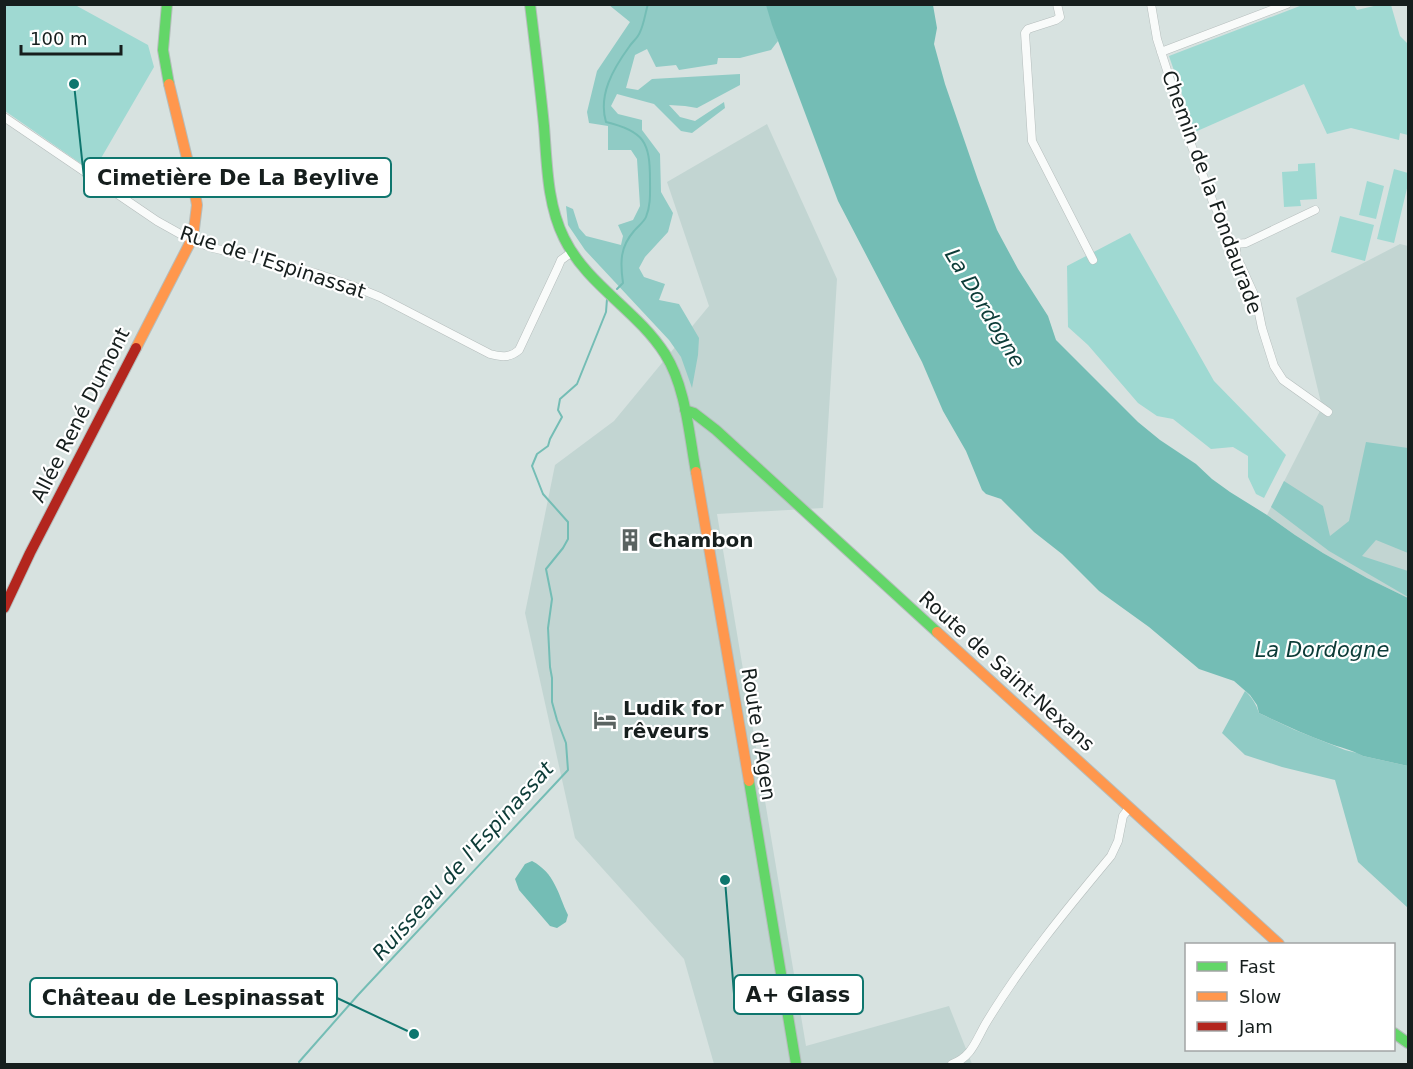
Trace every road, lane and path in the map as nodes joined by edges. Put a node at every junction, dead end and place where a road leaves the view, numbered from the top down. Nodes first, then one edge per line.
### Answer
1 (166, 4) edge
2 (530, 4) edge
3 (1058, 4) edge
4 (1151, 4) edge
5 (1287, 4) edge
6 (1161, 52) junction
7 (4, 117) edge
8 (1315, 210) dead end
9 (191, 240) junction
10 (1236, 244) junction
11 (572, 252) junction
12 (1093, 260) dead end
13 (1328, 412) dead end
14 (685, 413) junction
15 (706, 424) junction
16 (690, 440) junction
17 (4, 608) edge
18 (1129, 808) junction
19 (1277, 943) edge
20 (1395, 1034) edge
21 (1408, 1043) edge
22 (796, 1065) edge
23 (952, 1065) edge

1 - 9 main road, Allée René Dumont
2 - 11 main road, Route d'Agen
3 - 12 street
4 - 6 street, Chemin de la Fondaurade
5 - 6 street
6 - 10 street, Chemin de la Fondaurade
7 - 9 street, Rue de l'Espinassat
8 - 10 street
9 - 11 street, Rue de l'Espinassat
9 - 17 main road, Allée René Dumont
10 - 13 street, Chemin de la Fondaurade
11 - 14 main road, Route d'Agen
14 - 15 main road, Route de Saint-Nexans
14 - 16 main road, Route d'Agen
15 - 16 main road
15 - 18 main road, Route de Saint-Nexans
16 - 22 main road, Route d'Agen
18 - 19 main road, Route de Saint-Nexans
18 - 23 street
20 - 21 main road

